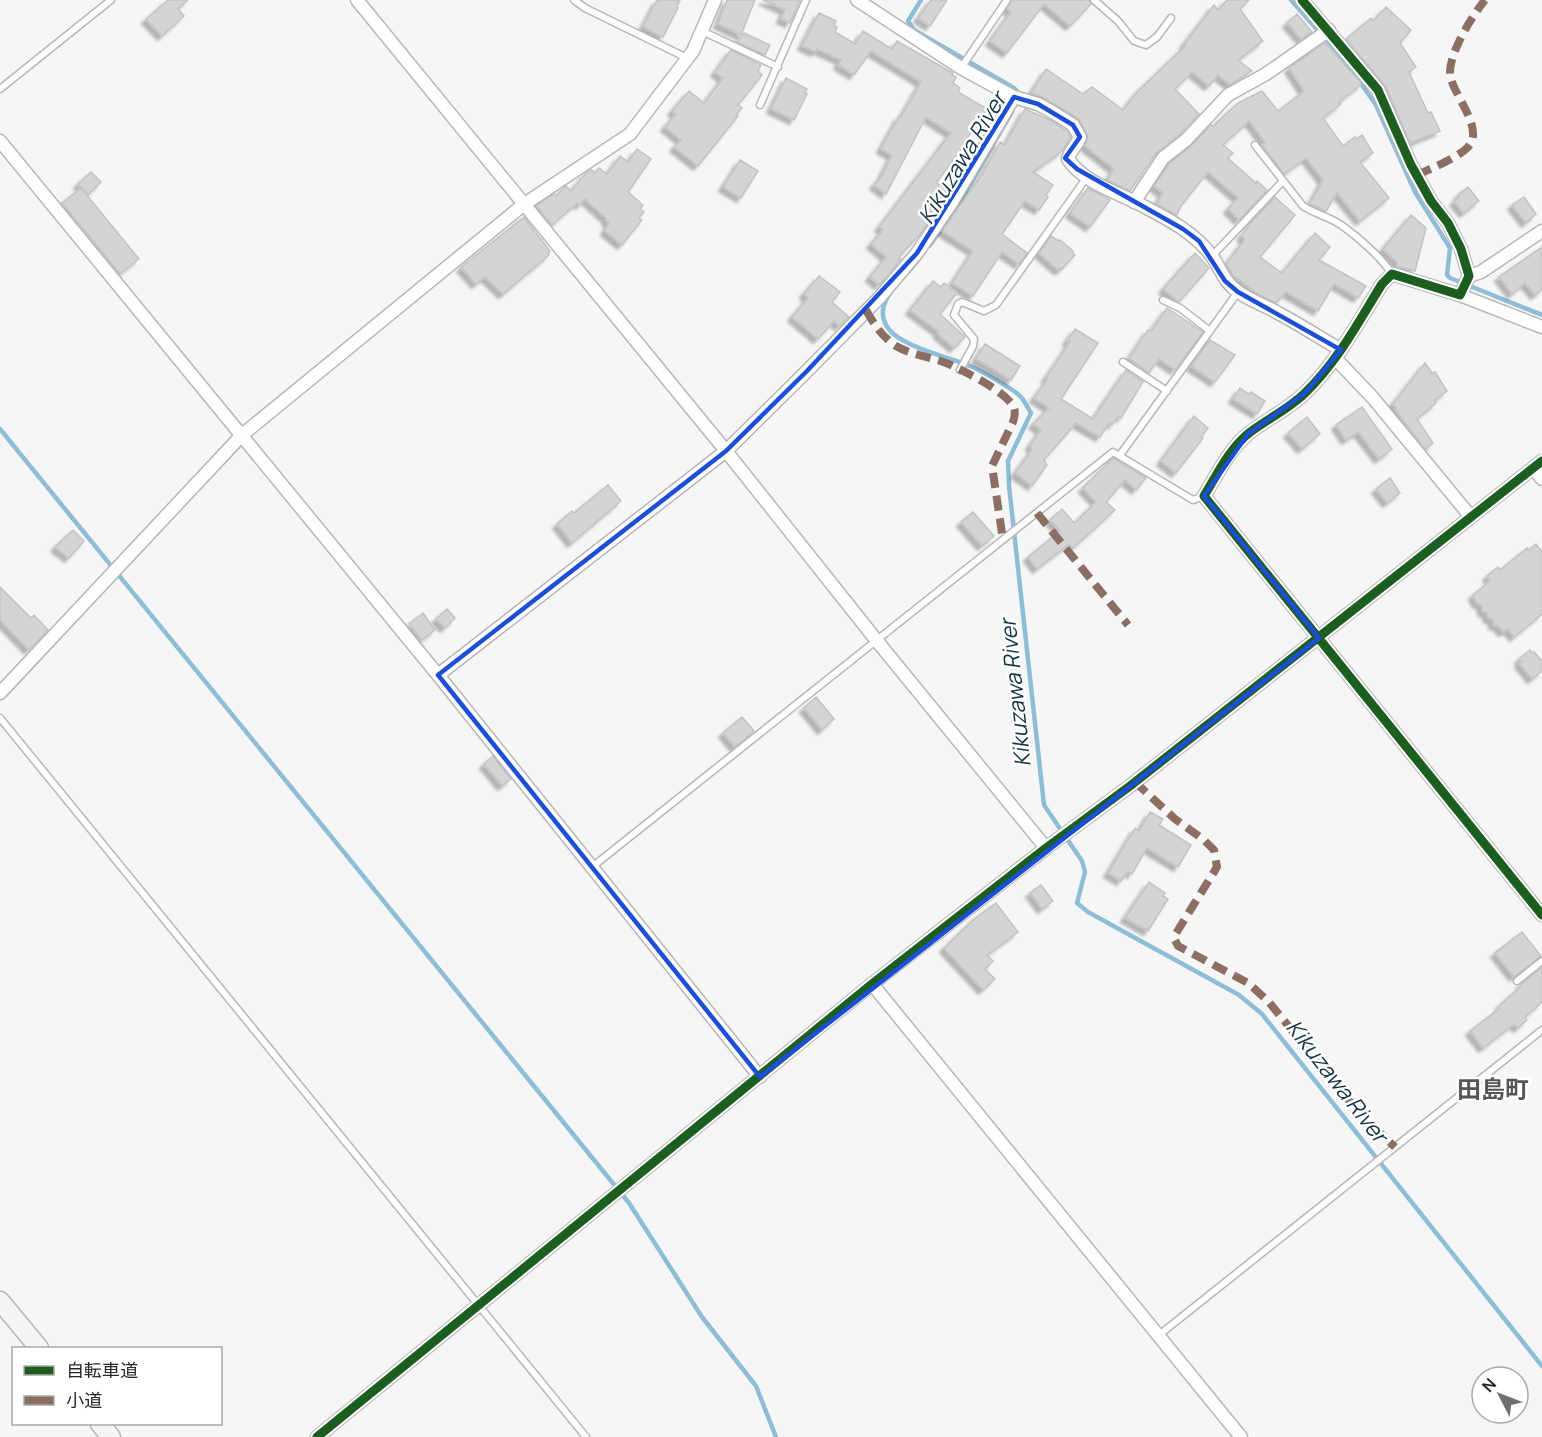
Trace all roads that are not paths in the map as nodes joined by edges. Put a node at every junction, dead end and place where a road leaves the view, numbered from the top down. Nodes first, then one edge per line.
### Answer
1 (111, 0) edge
2 (357, 0) edge
3 (574, 0) edge
4 (715, 0) edge
5 (806, 0) edge
6 (857, 0) edge
7 (1007, 0) edge
8 (1094, 0) edge
9 (1302, 0) edge
10 (1171, 18) dead end
11 (1329, 30) junction
12 (702, 31) junction
13 (688, 58) junction
14 (778, 67) junction
15 (961, 68) junction
16 (0, 89) edge
17 (1014, 97) junction
18 (760, 105) dead end
19 (0, 141) edge
20 (1255, 145) dead end
21 (1087, 177) junction
22 (1283, 181) junction
23 (1134, 202) junction
24 (523, 205) junction
25 (1542, 231) edge
26 (1212, 256) junction
27 (1392, 274) junction
28 (1469, 276) junction
29 (1238, 292) junction
30 (1460, 294) junction
31 (1163, 300) dead end
32 (1542, 327) edge
33 (1210, 331) junction
34 (1338, 355) junction
35 (1123, 362) dead end
36 (960, 370) dead end
37 (1167, 391) junction
38 (242, 435) junction
39 (726, 451) junction
40 (1120, 454) junction
41 (1538, 464) edge
42 (1542, 479) edge
43 (1204, 496) junction
44 (1471, 517) junction
45 (1319, 638) junction
46 (876, 641) junction
47 (438, 675) junction
48 (0, 693) edge
49 (0, 718) edge
50 (1046, 848) junction
51 (591, 867) junction
52 (1542, 915) edge
53 (1542, 961) edge
54 (1517, 981) dead end
55 (872, 984) junction
56 (1542, 1030) edge
57 (760, 1077) junction
58 (0, 1301) edge
59 (479, 1305) junction
60 (1159, 1335) junction
61 (38, 1347) edge
62 (101, 1425) edge
63 (111, 1437) edge
64 (317, 1437) edge
65 (586, 1437) edge
66 (1241, 1437) edge

1 - 16 lane
2 - 24 street
3 - 13 lane
4 - 12 street
5 - 14 lane
6 - 15 street
7 - 15 lane
8 - 10 lane
9 - 11 street
11 - 23 street
11 - 28 street
12 - 13 street
12 - 14 lane
13 - 24 street
14 - 18 lane
15 - 17 street
17 - 21 street
17 - 39 street
19 - 38 street
20 - 22 lane
21 - 23 street
21 - 36 lane
22 - 26 lane
22 - 27 lane
23 - 26 street
24 - 38 street
24 - 39 street
25 - 28 street
26 - 29 street
27 - 30 street
27 - 34 street
28 - 30 street
29 - 33 lane
29 - 34 street
30 - 32 street
31 - 33 lane
33 - 37 lane
34 - 43 street
34 - 44 street
35 - 37 lane
37 - 40 lane
38 - 47 street
38 - 48 street
39 - 46 street
39 - 47 street
40 - 43 lane
40 - 46 lane
41 - 42 street
41 - 44 street
43 - 45 street
44 - 45 street
45 - 50 street
45 - 52 street
46 - 50 street
46 - 51 lane
47 - 51 street
49 - 59 lane
50 - 55 street
51 - 57 street
53 - 54 lane
55 - 57 street
55 - 60 street
56 - 60 lane
57 - 59 street
58 - 61 street
59 - 64 street
59 - 65 lane
60 - 66 street
62 - 63 street

